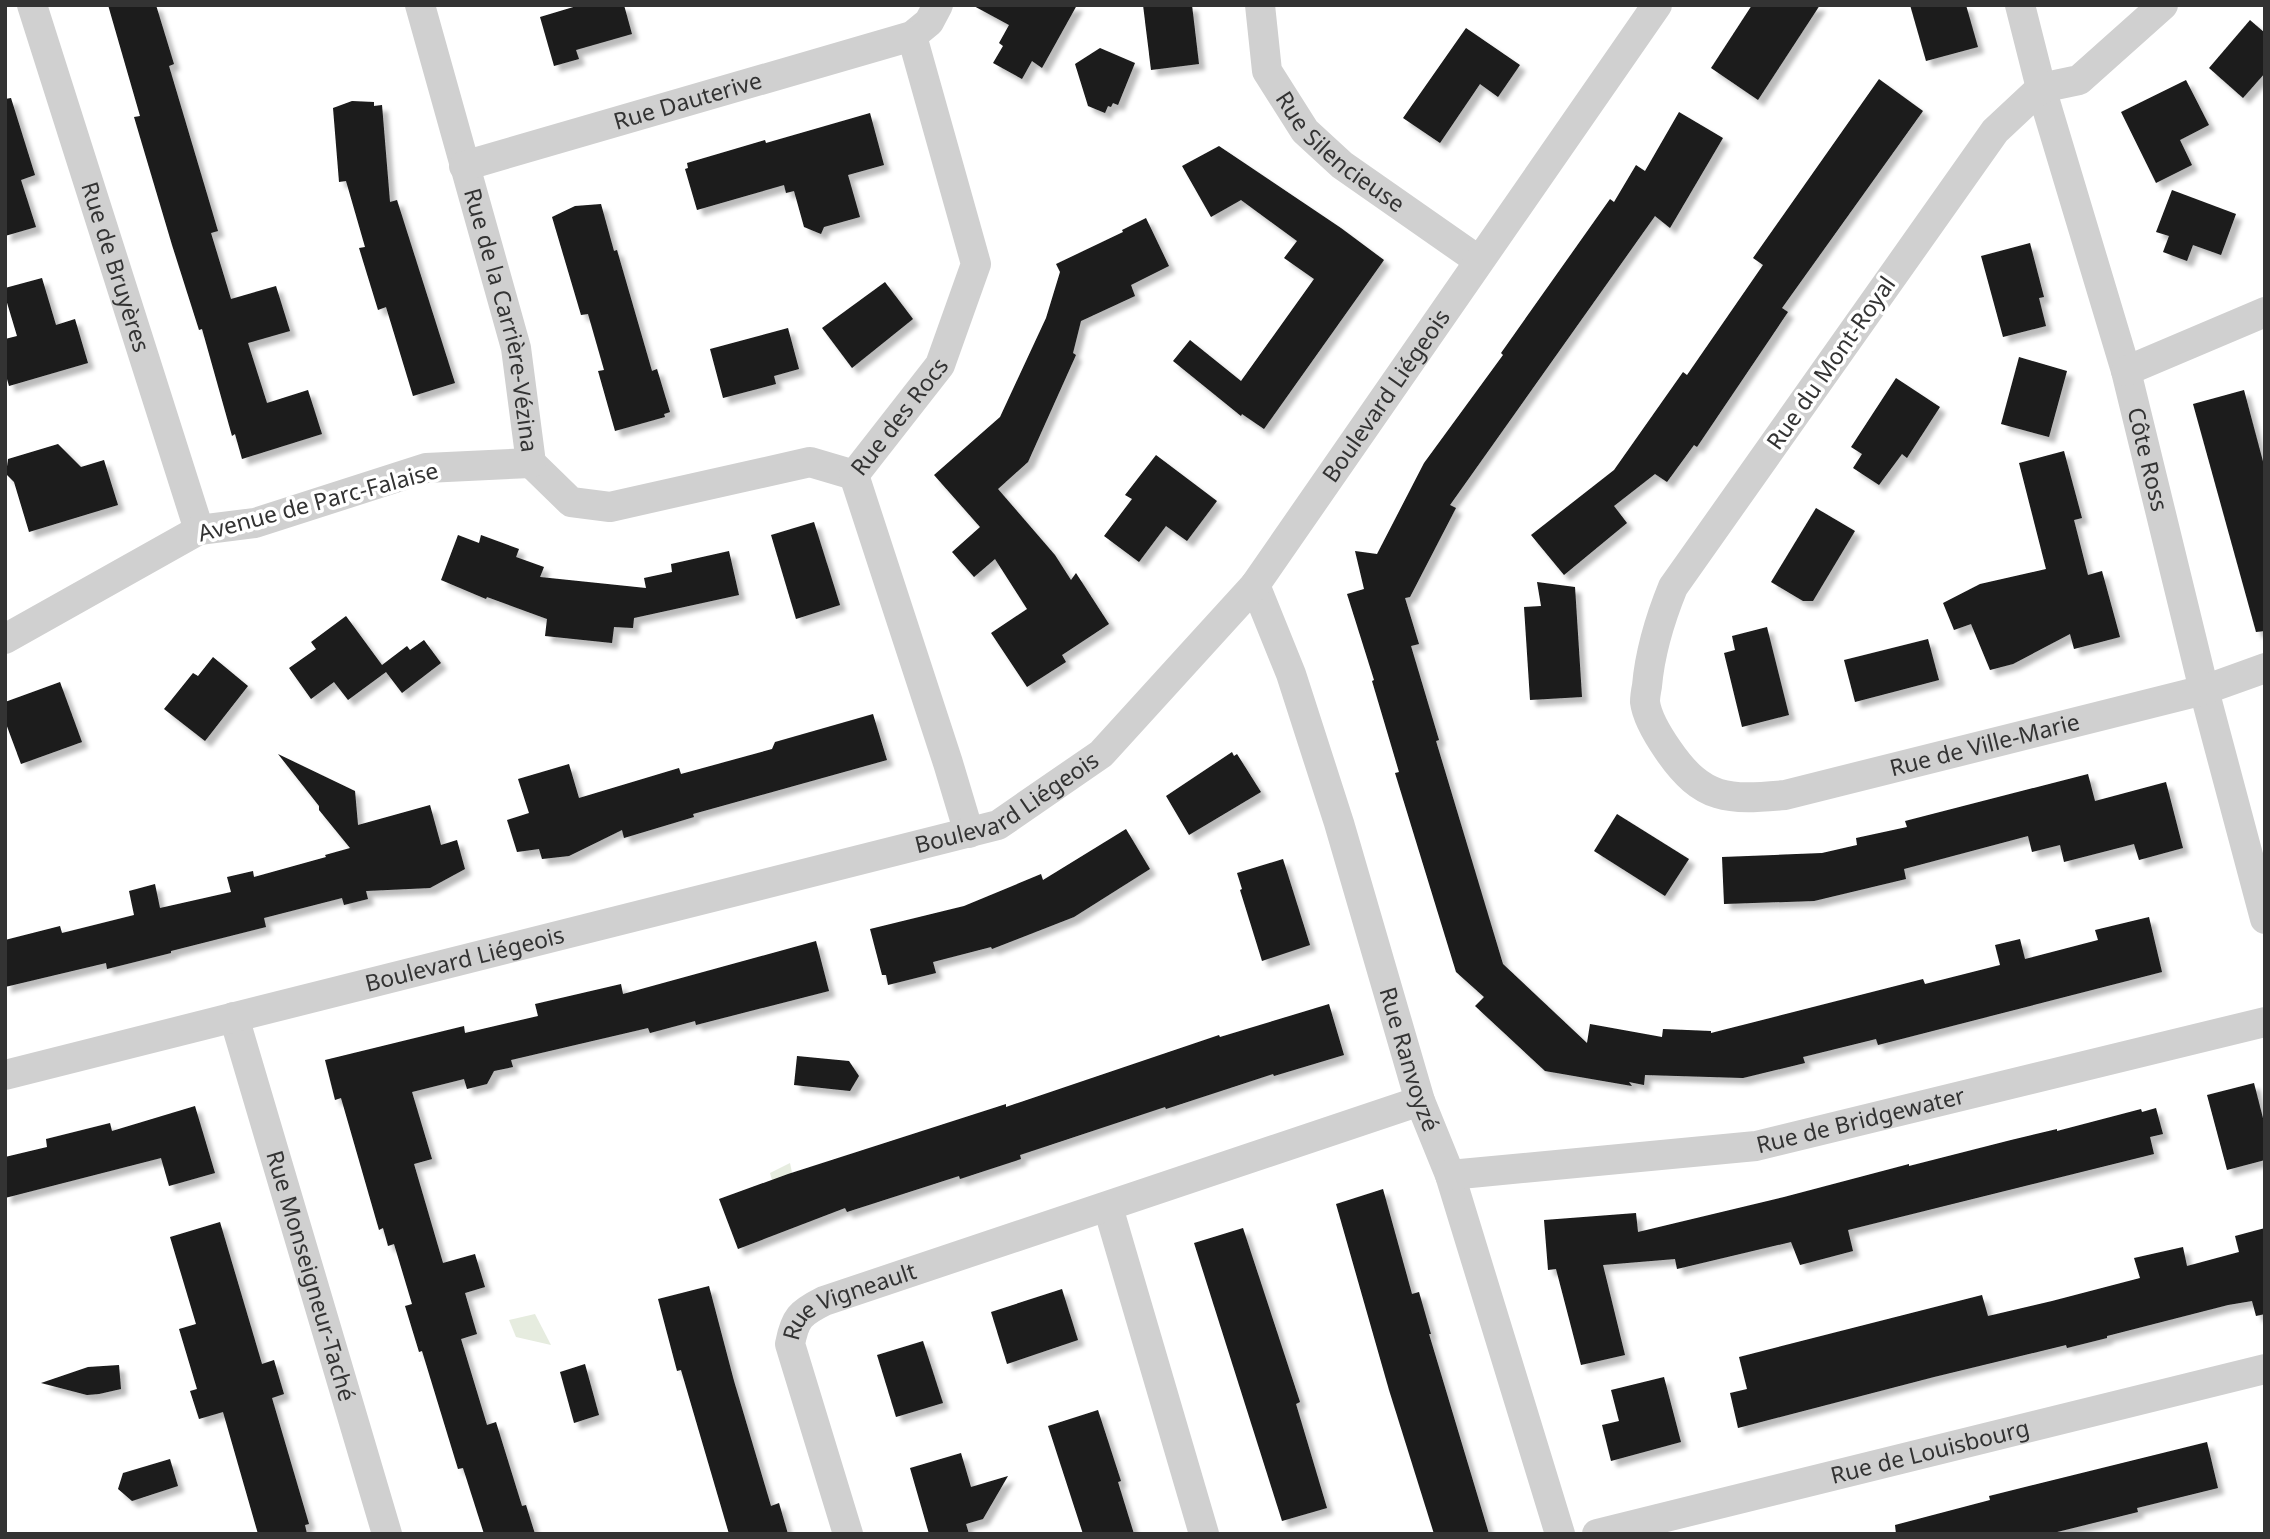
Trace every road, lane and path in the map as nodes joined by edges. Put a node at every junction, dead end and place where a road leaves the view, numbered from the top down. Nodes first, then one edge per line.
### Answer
1 (32, 5) edge
2 (420, 5) edge
3 (938, 5) edge
4 (1260, 5) edge
5 (1657, 5) edge
6 (2020, 5) edge
7 (2163, 5) edge
8 (912, 36) junction
9 (2041, 88) junction
10 (464, 166) junction
11 (1478, 260) junction
12 (2265, 312) edge
13 (2126, 371) junction
14 (531, 463) junction
15 (854, 475) junction
16 (199, 530) junction
17 (1255, 585) junction
18 (5, 639) edge
19 (2265, 668) edge
20 (2204, 690) junction
21 (1702, 788) joint
22 (969, 833) junction
23 (2265, 919) edge
24 (234, 1017) junction
25 (2265, 1023) edge
26 (5, 1075) edge
27 (1420, 1101) junction
28 (1450, 1175) junction
29 (1108, 1207) junction
30 (2265, 1369) edge
31 (387, 1534) edge
32 (848, 1534) edge
33 (1204, 1534) edge
34 (1560, 1534) edge
35 (1597, 1534) edge

1 - 16 street, Rue de Bruyères
2 - 10 street, Rue de la Carrière-Vézina
3 - 8 street
4 - 11 street, Rue Silencieuse
5 - 11 street, Boulevard Liégeois
6 - 9 street, Côte Ross
7 - 9 street
8 - 10 street, Rue Dauterive
8 - 15 street, Rue des Rocs
9 - 13 street, Côte Ross
9 - 21 street, Rue du Mont-Royal
10 - 14 street, Rue de la Carrière-Vézina
11 - 17 street, Boulevard Liégeois
12 - 13 street
13 - 20 street, Côte Ross
14 - 15 street, Rue de la Carrière-Vézina
14 - 16 street, Avenue de Parc-Falaise
15 - 22 street, Rue des Rocs
16 - 18 street, Avenue de Parc-Falaise
17 - 22 street, Boulevard Liégeois
17 - 27 street, Rue Ranvoyzé
19 - 20 street, Rue de Ville-Marie
20 - 21 street, Rue de Ville-Marie
20 - 23 street, Côte Ross
22 - 24 street, Boulevard Liégeois
24 - 26 street, Boulevard Liégeois
24 - 31 street, Rue Monseigneur-Taché
25 - 28 street, Rue de Bridgewater
27 - 28 street, Rue Ranvoyzé
27 - 29 street, Rue Vigneault
28 - 34 street, Rue Ranvoyzé
29 - 32 street, Rue Vigneault
29 - 33 street
30 - 35 street, Rue de Louisbourg

